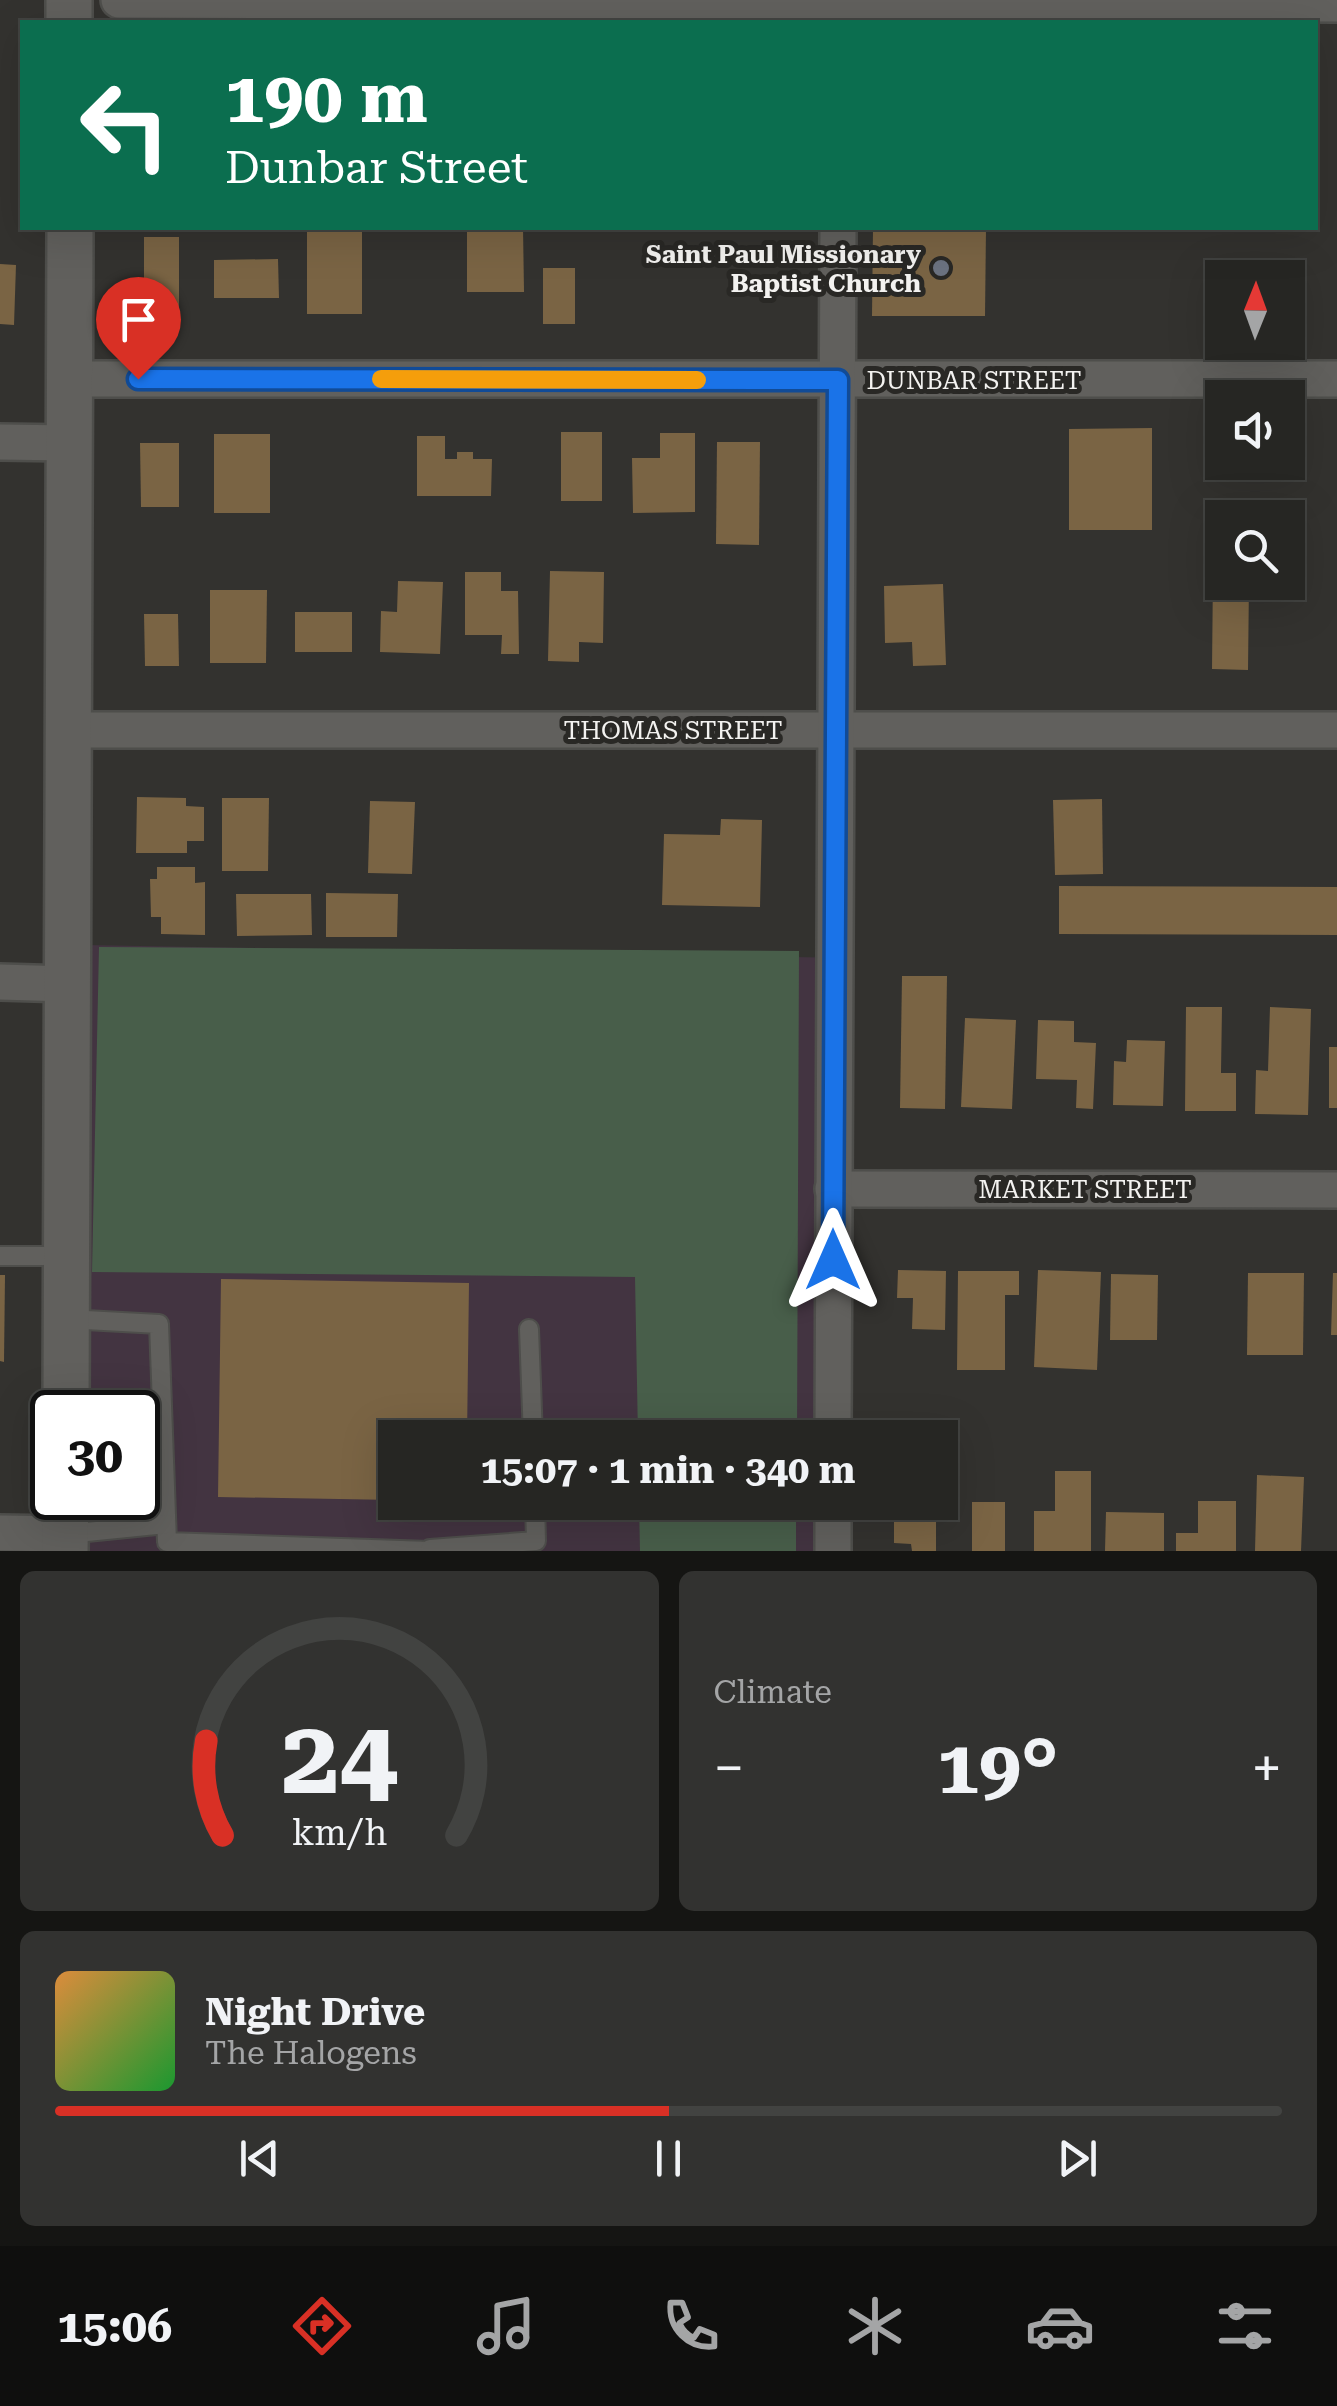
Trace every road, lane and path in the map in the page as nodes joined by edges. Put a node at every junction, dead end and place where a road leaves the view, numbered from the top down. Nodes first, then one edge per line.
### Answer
1 (119, 0) edge
2 (1337, 4) edge
3 (839, 8) edge
4 (70, 230) edge
5 (838, 230) edge
6 (70, 379) junction
7 (1337, 379) edge
8 (838, 380) junction
9 (0, 442) edge
10 (70, 443) junction
11 (69, 730) junction
12 (837, 730) junction
13 (1337, 730) edge
14 (0, 982) edge
15 (68, 984) junction
16 (833, 1189) junction
17 (1337, 1190) edge
18 (0, 1256) edge
19 (67, 1256) junction
20 (67, 1319) junction
21 (529, 1330) dead end
22 (66, 1390) edge
23 (532, 1420) edge
24 (833, 1420) edge
25 (535, 1520) edge
26 (833, 1520) edge
27 (166, 1524) junction
28 (66, 1528) edge
29 (0, 1533) edge
30 (430, 1550) edge
31 (833, 1551) edge

1 - 3 street
2 - 3 street
4 - 6 street
5 - 8 street
6 - 8 street, DUNBAR STREET
6 - 10 street
7 - 8 street, DUNBAR STREET
8 - 12 street
9 - 10 street
10 - 11 street
11 - 12 street, THOMAS STREET
11 - 15 street
12 - 13 street, THOMAS STREET
12 - 16 street
14 - 15 street
15 - 19 street
16 - 17 street, MARKET STREET
16 - 24 street
18 - 19 lane
19 - 20 street
20 - 22 street
20 - 27 lane
21 - 23 lane
25 - 30 lane
26 - 31 street
27 - 28 lane
27 - 30 lane
28 - 29 street

